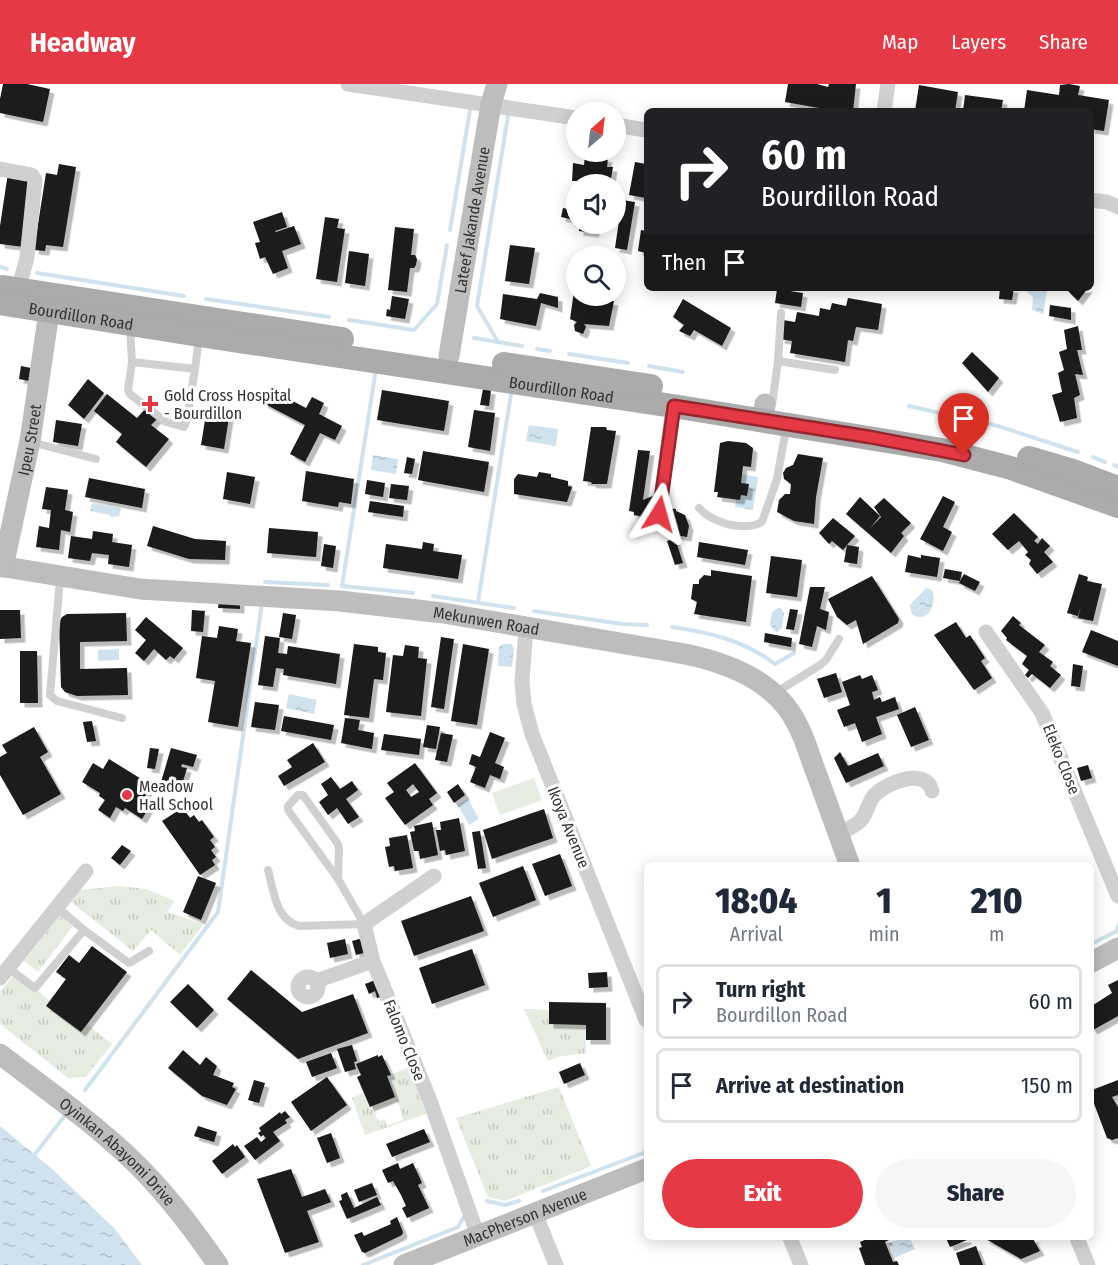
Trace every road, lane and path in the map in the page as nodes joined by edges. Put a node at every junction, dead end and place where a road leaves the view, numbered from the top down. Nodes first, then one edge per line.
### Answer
1 (348, 84) edge
2 (888, 84) edge
3 (494, 94) edge
4 (884, 108) edge
5 (566, 115) edge
6 (626, 126) edge
7 (644, 130) edge
8 (0, 169) edge
9 (1094, 200) edge
10 (1118, 207) edge
11 (6, 293) edge
12 (49, 312) junction
13 (781, 313) dead end
14 (130, 324) junction
15 (199, 335) junction
16 (449, 356) junction
17 (132, 362) junction
18 (778, 362) junction
19 (195, 369) junction
20 (836, 370) dead end
21 (674, 406) junction
22 (767, 410) junction
23 (787, 424) junction
24 (30, 441) junction
25 (96, 459) dead end
26 (1118, 488) edge
27 (1118, 506) edge
28 (699, 508) dead end
29 (659, 514) dead end
30 (2, 566) edge
31 (60, 577) junction
32 (526, 627) junction
33 (986, 632) dead end
34 (839, 639) dead end
35 (774, 693) junction
36 (122, 718) dead end
37 (932, 791) dead end
38 (839, 834) junction
39 (849, 862) edge
40 (267, 870) dead end
41 (86, 871) dead end
42 (434, 876) dead end
43 (338, 879) junction
44 (1118, 896) edge
45 (57, 907) junction
46 (364, 924) junction
47 (84, 930) junction
48 (1118, 948) edge
49 (149, 951) dead end
50 (373, 961) junction
51 (1094, 961) edge
52 (4, 973) edge
53 (316, 981) dead end
54 (644, 1015) edge
55 (0, 1054) edge
56 (644, 1170) edge
57 (535, 1213) junction
58 (478, 1236) junction
59 (791, 1240) edge
60 (1078, 1240) edge
61 (218, 1265) edge
62 (404, 1265) edge
63 (556, 1265) edge
64 (801, 1265) edge
65 (1088, 1265) edge

1 - 3 street
2 - 4 street
3 - 5 street
3 - 16 street, Lateef Jakande Avenue
6 - 7 street
8 - 11 street
9 - 10 street
11 - 12 main road, Bourdillon Road
11 - 16 main road, Bourdillon Road
12 - 14 main road, Bourdillon Road
12 - 24 street, Ipeu Street
13 - 18 lane
14 - 15 main road, Bourdillon Road
14 - 17 lane
15 - 19 lane
15 - 21 main road, Bourdillon Road
16 - 22 main road, Bourdillon Road
17 - 19 lane
17 - 19 lane
18 - 20 lane
18 - 22 lane
21 - 22 main road, Bourdillon Road
21 - 29 street
22 - 23 main road, Bourdillon Road
22 - 26 main road, Bourdillon Road
23 - 27 main road, Bourdillon Road
23 - 28 lane
24 - 25 lane
24 - 30 street, Ipeu Street
30 - 31 street, Mekunwen Road
31 - 32 street, Mekunwen Road
31 - 36 lane
32 - 35 street, Mekunwen Road
32 - 54 street, Ikoya Avenue
33 - 44 street, Eleko Close
34 - 35 lane
35 - 38 street, Mekunwen Road
37 - 38 street
38 - 39 street, Mekunwen Road
40 - 46 lane
41 - 45 street
42 - 46 street
43 - 43 lane
43 - 46 lane
45 - 47 lane
45 - 52 street
46 - 50 street, Falomo Close
47 - 49 lane
47 - 52 lane
48 - 51 street
50 - 53 street
50 - 58 street, Falomo Close
55 - 61 street, Oyinkan Abayomi Drive
56 - 57 street, MacPherson Avenue
57 - 58 street, MacPherson Avenue
57 - 63 street
58 - 62 street, MacPherson Avenue
59 - 64 street
60 - 65 street

